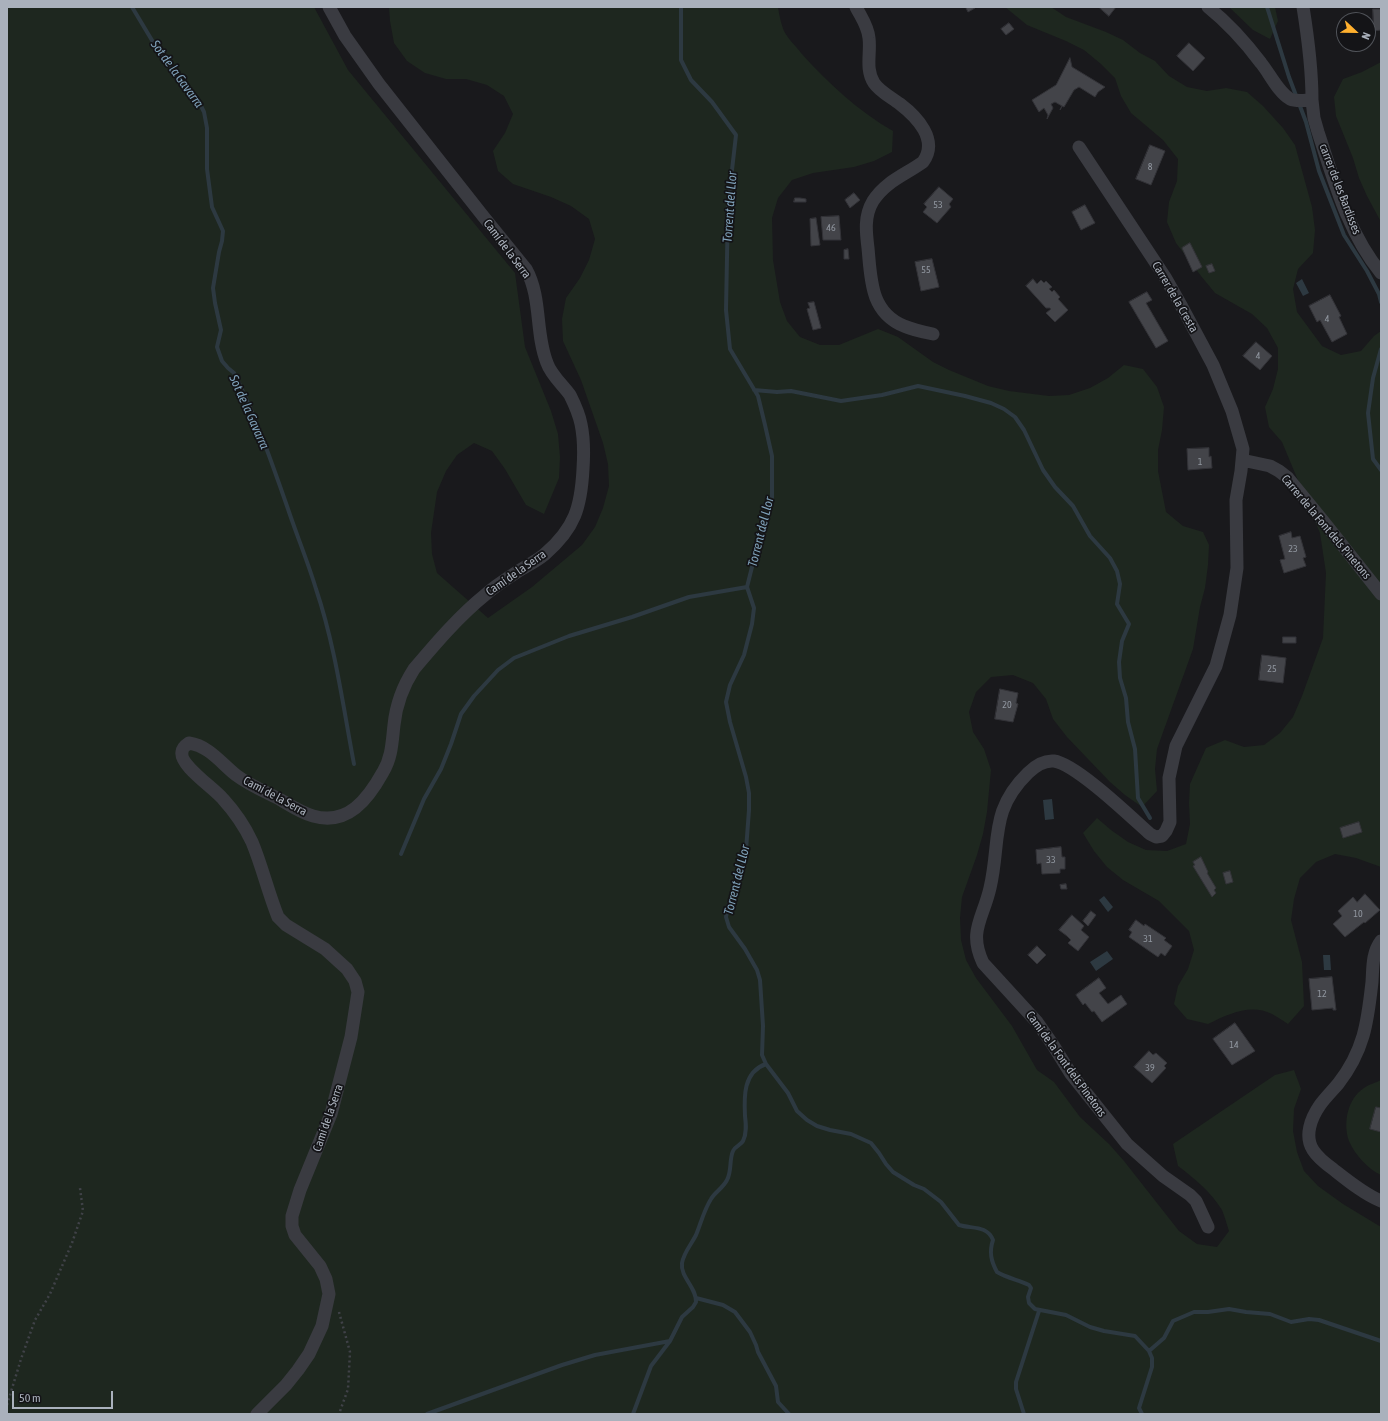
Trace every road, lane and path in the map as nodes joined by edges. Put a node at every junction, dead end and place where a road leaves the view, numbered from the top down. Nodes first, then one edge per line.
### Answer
1 (329, 7) edge
2 (856, 7) edge
3 (1208, 7) edge
4 (1304, 7) edge
5 (1312, 100) junction
6 (1079, 146) dead end
7 (1381, 273) edge
8 (933, 334) dead end
9 (1242, 460) junction
10 (1381, 594) edge
11 (1381, 941) edge
12 (80, 1188) dead end
13 (1381, 1201) edge
14 (1208, 1227) dead end
15 (329, 1294) junction
16 (7, 1405) edge
17 (257, 1414) edge
18 (339, 1414) edge

1 - 15 street, Camí de la Serra
2 - 8 street
3 - 5 street
4 - 5 street, carrer de les Bardisses
5 - 7 street, carrer de les Bardisses
6 - 9 street, Carrer de la Cresta
9 - 10 street, Carrer de la Font dels Pinetons
9 - 14 street, Camí de la Font dels Pinetons
11 - 13 street
12 - 16 path
15 - 17 street, Camí de la Serra
15 - 18 path

